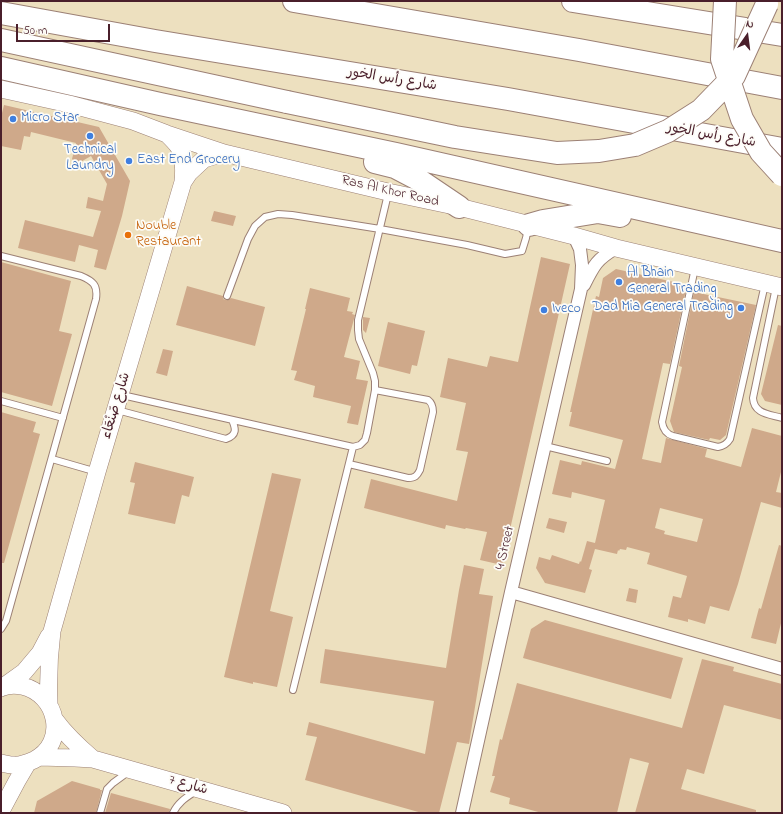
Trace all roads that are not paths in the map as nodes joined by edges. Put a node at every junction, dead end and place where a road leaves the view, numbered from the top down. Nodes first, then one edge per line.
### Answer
1 (294, 1) edge
2 (573, 1) edge
3 (725, 1) edge
4 (767, 1) edge
5 (1, 13) edge
6 (782, 35) edge
7 (1, 40) edge
8 (1, 68) edge
9 (782, 88) edge
10 (1, 90) edge
11 (160, 104) junction
12 (167, 134) junction
13 (782, 149) edge
14 (224, 153) junction
15 (782, 175) edge
16 (183, 182) junction
17 (388, 192) junction
18 (459, 207) junction
19 (678, 217) junction
20 (529, 225) junction
21 (380, 229) junction
22 (574, 236) junction
23 (782, 241) edge
24 (616, 248) junction
25 (1, 256) edge
26 (695, 266) junction
27 (775, 285) edge
28 (581, 290) junction
29 (227, 296) dead end
30 (375, 390) junction
31 (1, 401) edge
32 (118, 402) junction
33 (63, 418) junction
34 (782, 418) edge
35 (232, 420) junction
36 (545, 446) junction
37 (353, 447) junction
38 (52, 459) junction
39 (607, 461) dead end
40 (349, 464) junction
41 (97, 472) junction
42 (511, 592) junction
43 (1, 629) edge
44 (52, 630) junction
45 (782, 669) edge
46 (2, 687) edge
47 (293, 690) dead end
48 (52, 712) junction
49 (93, 759) junction
50 (33, 761) junction
51 (1, 763) edge
52 (131, 770) junction
53 (199, 789) junction
54 (1, 811) edge
55 (100, 813) edge
56 (174, 813) edge
57 (283, 813) edge
58 (462, 813) edge

1 - 9 highway
2 - 6 highway
3 - 15 highway, bridge
4 - 7 highway, bridge
5 - 13 highway, شارع رأس الخور
8 - 11 highway
10 - 12 street, Ras Al Khor Road
11 - 18 highway
11 - 19 highway
12 - 14 street, Ras Al Khor Road
12 - 16 street, شارع صَنْعَاء
14 - 16 street, شارع صَنْعَاء
14 - 17 street, Ras Al Khor Road
16 - 32 street, شارع صَنْعَاء
17 - 18 street, Ras Al Khor Road
17 - 21 lane
18 - 20 street, Ras Al Khor Road
19 - 20 highway
19 - 23 highway
20 - 21 lane
20 - 22 street, Ras Al Khor Road
21 - 29 lane
21 - 30 lane
22 - 24 street, Ras Al Khor Road
22 - 28 street, 4 Street
24 - 26 street, Ras Al Khor Road
24 - 28 street, 4 Street
25 - 33 lane
26 - 27 street, Ras Al Khor Road
26 - 27 lane
27 - 34 lane
28 - 36 street, 4 Street
30 - 37 lane
30 - 40 lane
31 - 33 lane
32 - 35 lane
32 - 35 lane
32 - 41 street, شارع صَنْعَاء
33 - 38 lane
35 - 37 lane
36 - 39 lane
36 - 42 street, 4 Street
37 - 40 lane
38 - 41 lane
38 - 43 lane
40 - 47 lane
41 - 44 street, شارع صَنْعَاء
42 - 45 street
42 - 58 street, 4 Street
44 - 46 street, شارع صَنْعَاء
44 - 48 street, شارع صَنْعَاء
46 - 48 street, شارع 7
48 - 49 street, شارع 7
48 - 50 street, شارع صَنْعَاء
49 - 50 street, شارع 7
49 - 52 street, شارع 7
50 - 51 street, شارع 7
50 - 54 street
52 - 53 street, شارع 7
52 - 55 lane
53 - 56 lane
53 - 57 street, شارع 7

